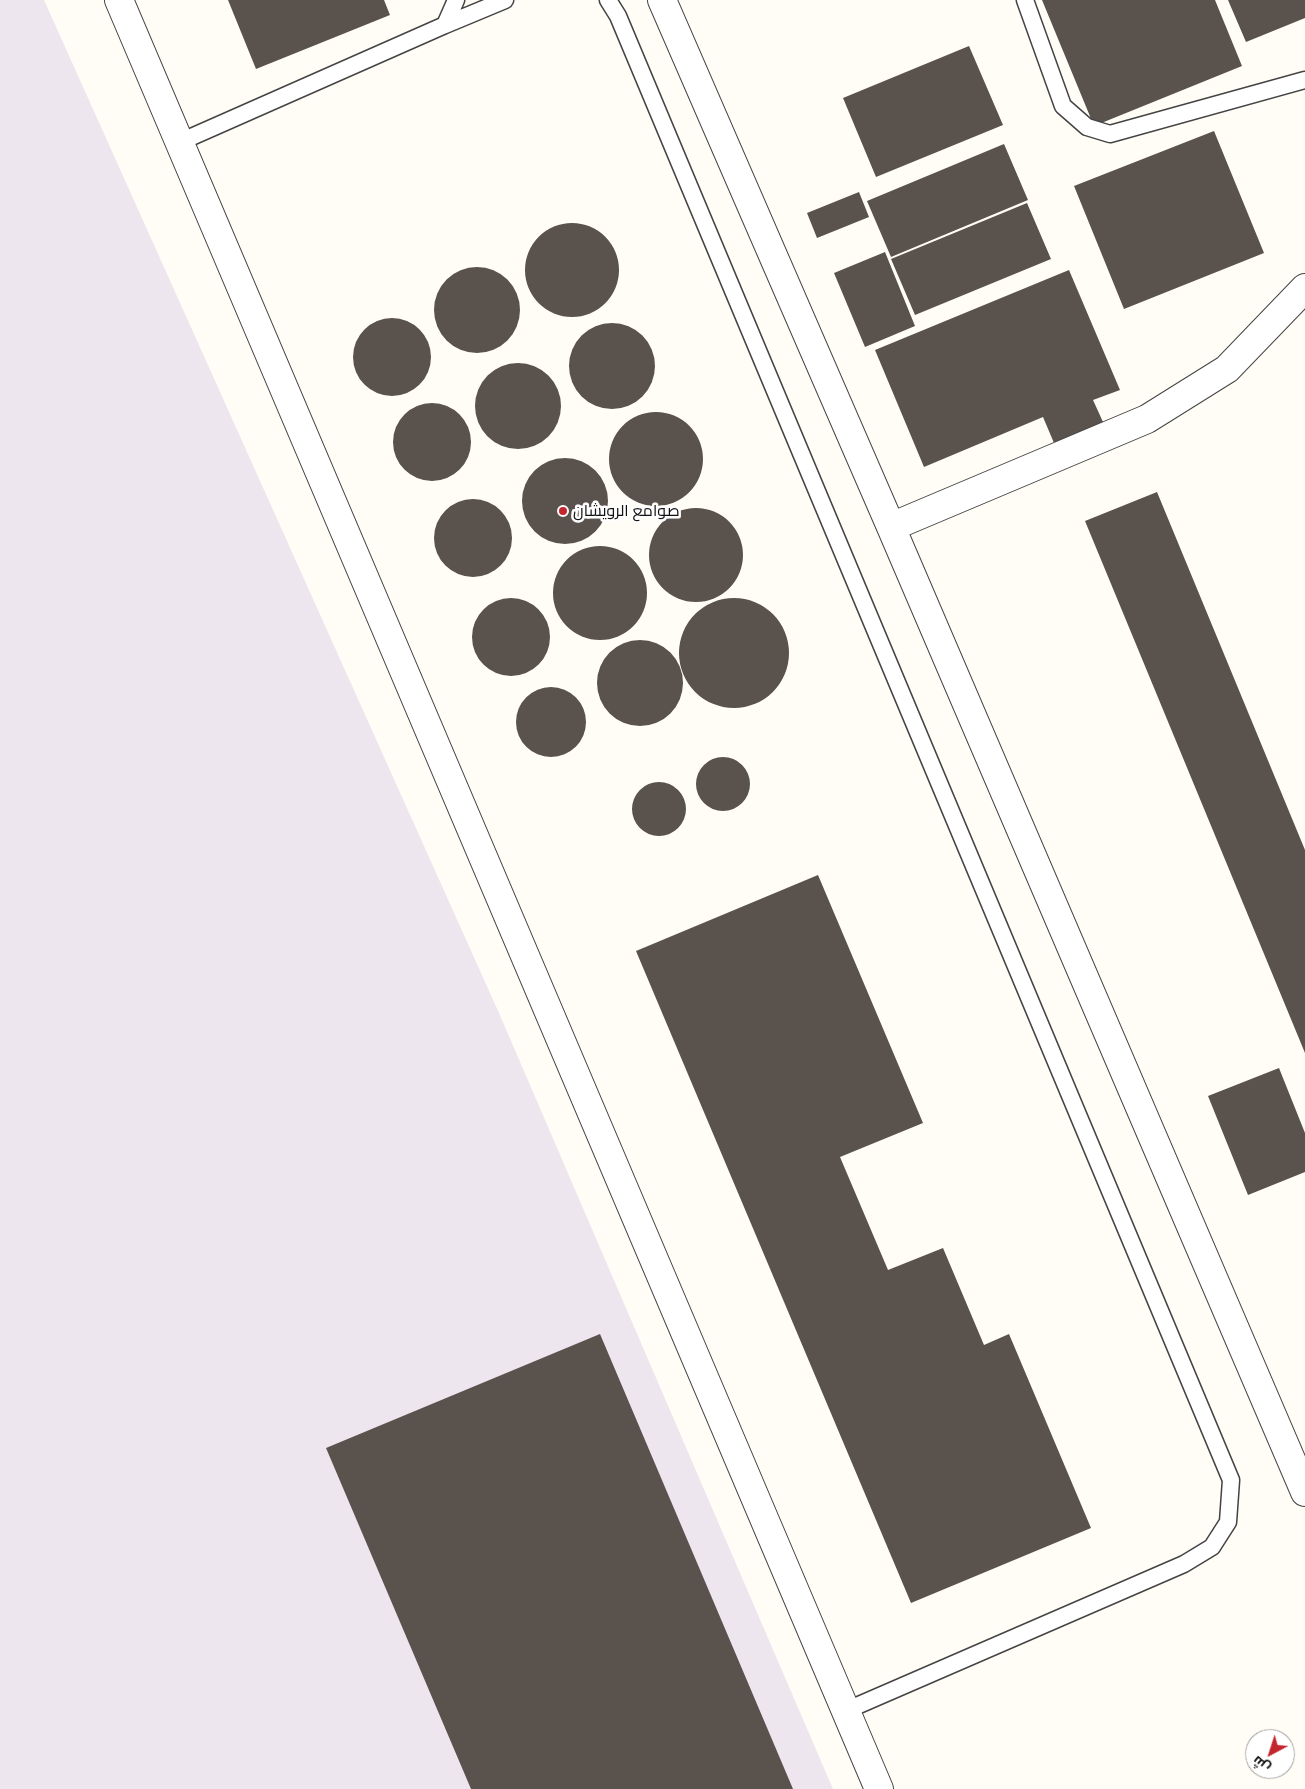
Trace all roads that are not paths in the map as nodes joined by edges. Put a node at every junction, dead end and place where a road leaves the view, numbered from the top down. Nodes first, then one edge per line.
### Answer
1 (120, 0) edge
2 (456, 0) edge
3 (505, 0) edge
4 (608, 0) edge
5 (662, 0) edge
6 (1025, 0) edge
7 (445, 24) junction
8 (1305, 80) edge
9 (180, 142) junction
10 (1305, 288) edge
11 (891, 527) junction
12 (1305, 1492) edge
13 (845, 1711) junction
14 (879, 1789) edge

1 - 9 street
2 - 7 lane
3 - 7 lane
4 - 13 lane
5 - 11 street
6 - 8 lane
7 - 9 lane
9 - 13 street
10 - 11 street
11 - 12 street
13 - 14 street

